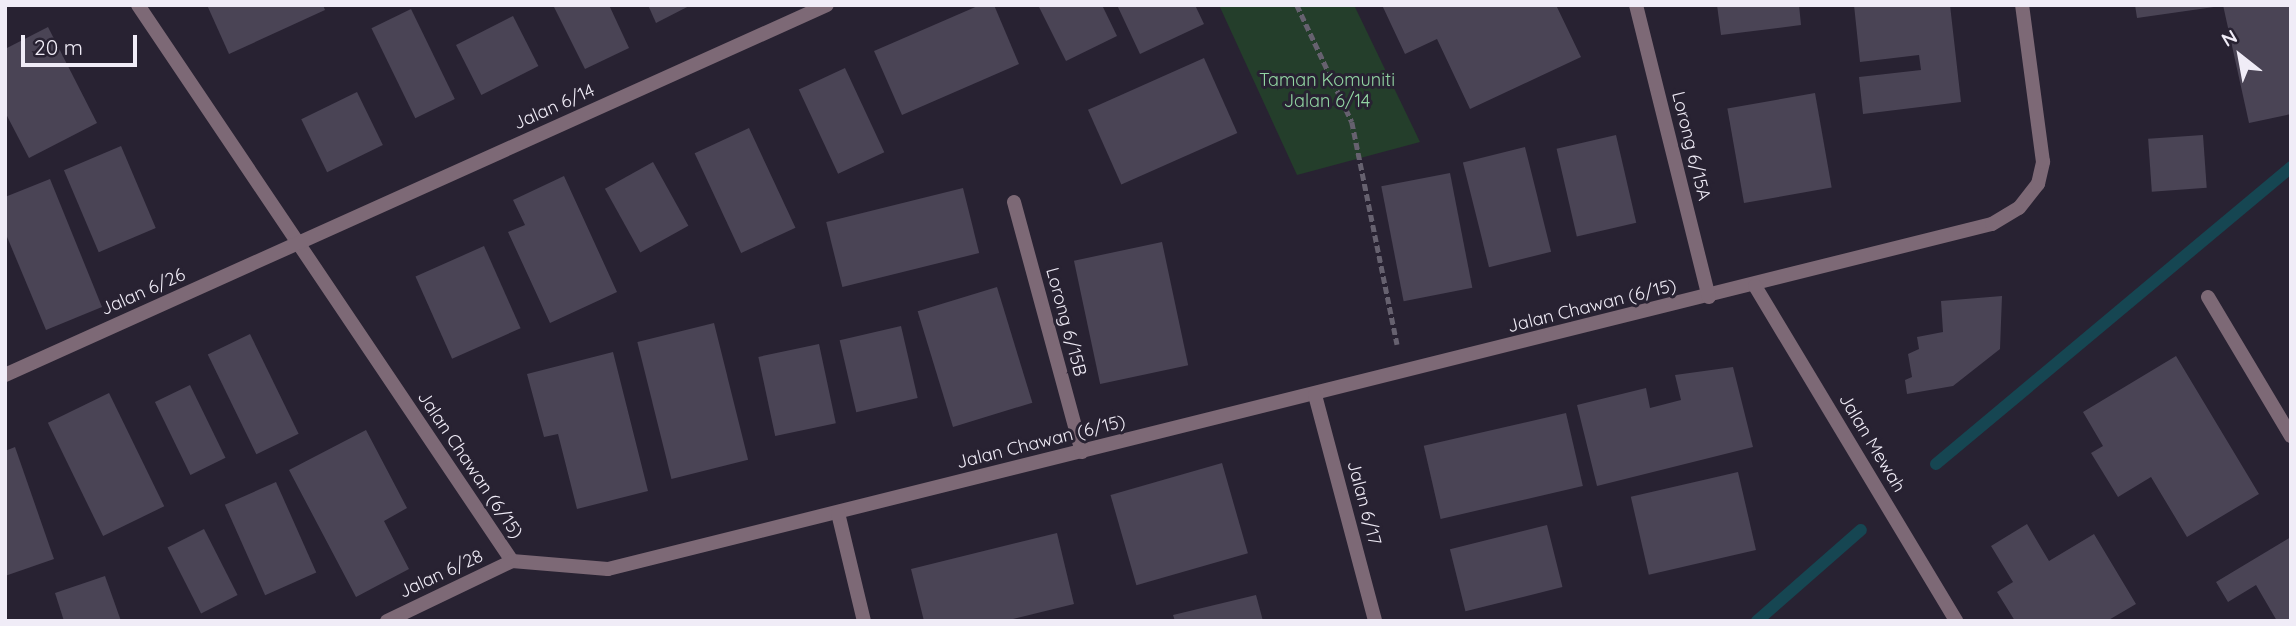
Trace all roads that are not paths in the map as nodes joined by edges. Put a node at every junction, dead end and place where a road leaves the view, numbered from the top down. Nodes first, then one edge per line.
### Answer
1 (138, 5) edge
2 (827, 5) edge
3 (1636, 5) edge
4 (2022, 5) edge
5 (1014, 202) dead end
6 (298, 243) junction
7 (1755, 286) junction
8 (1709, 297) junction
9 (2208, 297) dead end
10 (5, 375) edge
11 (1315, 395) junction
12 (2291, 436) edge
13 (1082, 452) junction
14 (838, 513) junction
15 (512, 561) junction
16 (407, 616) edge
17 (387, 621) edge
18 (864, 621) edge
19 (1376, 621) edge
20 (1956, 621) edge

1 - 6 street, Jalan Chawan (6/15)
2 - 6 street, Jalan 6/14
3 - 8 street, Lorong 6/15A
4 - 7 street, Jalan Chawan (6/15)
5 - 13 street, Lorong 6/15B
6 - 10 street, Jalan 6/26
6 - 15 street, Jalan Chawan (6/15)
7 - 8 street, Jalan Chawan (6/15)
7 - 20 street, Jalan Mewah
8 - 11 street, Jalan Chawan (6/15)
9 - 12 street
11 - 13 street, Jalan Chawan (6/15)
11 - 19 street, Jalan 6/17
13 - 14 street, Jalan Chawan (6/15)
14 - 15 street, Jalan Chawan (6/15)
14 - 18 street
15 - 16 street, Jalan 6/28
16 - 17 street, Jalan 6/28

